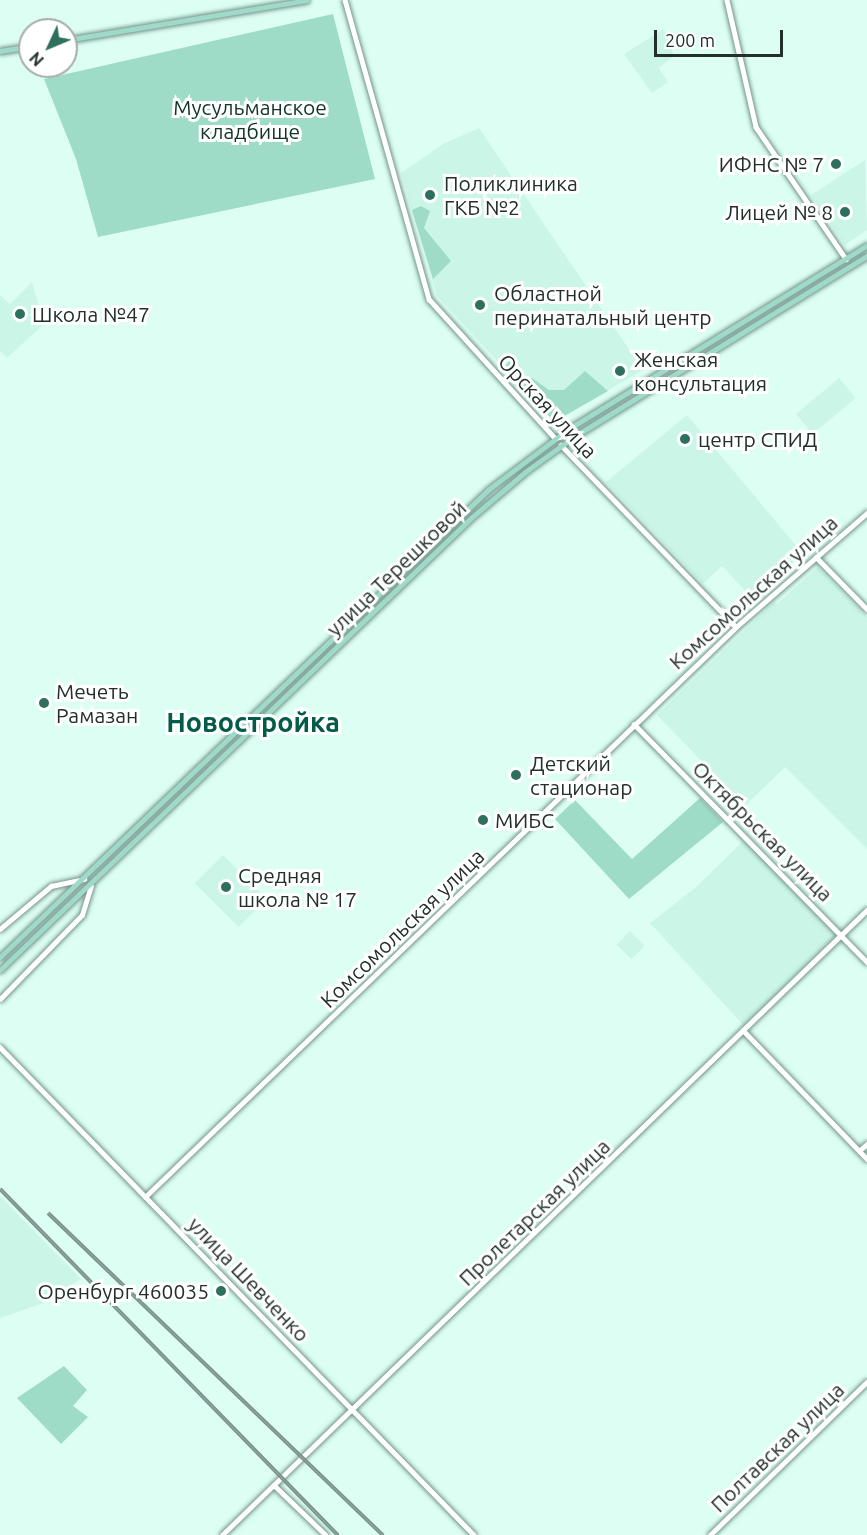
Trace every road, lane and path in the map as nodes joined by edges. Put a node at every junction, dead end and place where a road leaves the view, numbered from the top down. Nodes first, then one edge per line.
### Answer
1 (307, 0) edge
2 (345, 0) edge
3 (727, 0) edge
4 (78, 38) edge
5 (18, 48) edge
6 (0, 51) edge
7 (867, 245) edge
8 (867, 256) edge
9 (846, 259) junction
10 (555, 438) junction
11 (561, 446) junction
12 (867, 513) edge
13 (816, 557) junction
14 (867, 609) edge
15 (735, 627) junction
16 (634, 724) junction
17 (84, 879) junction
18 (91, 886) junction
19 (867, 910) edge
20 (0, 929) edge
21 (841, 934) junction
22 (0, 957) edge
23 (867, 962) edge
24 (0, 970) edge
25 (0, 999) edge
26 (743, 1030) junction
27 (0, 1047) edge
28 (867, 1144) edge
29 (859, 1151) junction
30 (867, 1159) edge
31 (145, 1197) junction
32 (867, 1382) edge
33 (353, 1410) junction
34 (274, 1485) junction
35 (222, 1535) edge
36 (326, 1535) edge
37 (474, 1535) edge
38 (710, 1535) edge

1 - 4 main road
2 - 10 main road, Орская улица
3 - 9 main road
5 - 6 main road
7 - 9 main road, улица Терешковой
8 - 11 main road, улица Терешковой
9 - 10 main road, улица Терешковой
10 - 11 main road, Орская улица
10 - 17 main road, улица Терешковой
11 - 15 main road, Орская улица
11 - 18 main road, улица Терешковой
12 - 13 main road, Комсомольская улица
13 - 14 main road
13 - 15 main road, Комсомольская улица
15 - 16 main road, Комсомольская улица
16 - 21 main road, Октябрьская улица
16 - 31 main road, Комсомольская улица
17 - 20 main road
17 - 22 main road, улица Терешковой
18 - 24 main road, улица Терешковой
18 - 25 main road
19 - 21 main road, Пролетарская улица
21 - 23 main road, Октябрьская улица
21 - 26 main road, Пролетарская улица
26 - 29 main road
26 - 33 main road, Пролетарская улица
27 - 31 main road, улица Шевченко
28 - 29 main road
29 - 30 main road
31 - 33 main road, улица Шевченко
32 - 38 main road, Полтавская улица
33 - 34 main road, Пролетарская улица
33 - 37 main road, улица Шевченко
34 - 35 main road, Пролетарская улица
34 - 36 main road

